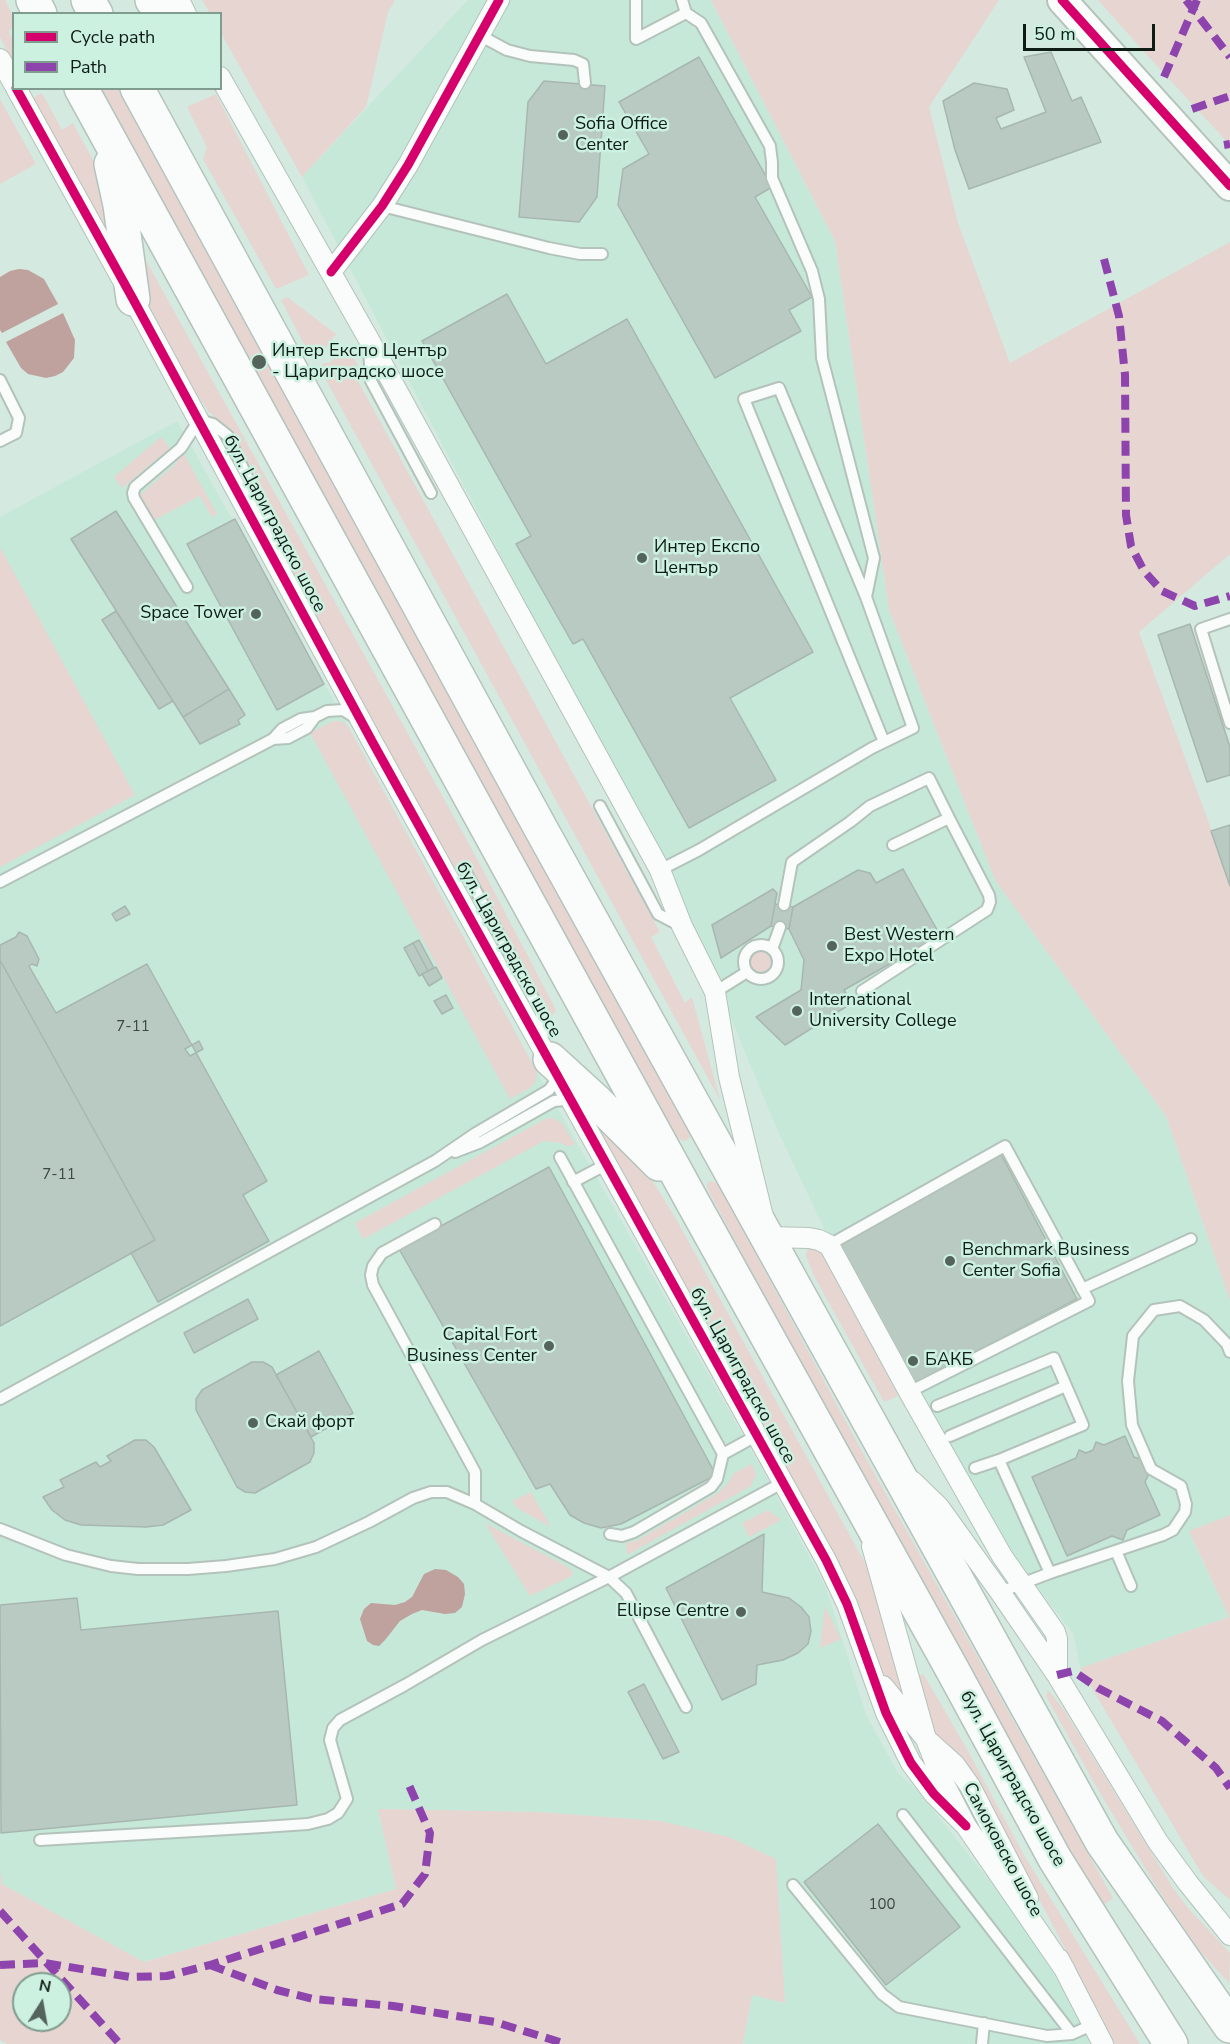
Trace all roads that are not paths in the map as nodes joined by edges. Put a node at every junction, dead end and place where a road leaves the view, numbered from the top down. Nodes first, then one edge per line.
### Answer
1 (152, 0) edge
2 (500, 0) edge
3 (636, 0) edge
4 (682, 0) edge
5 (1062, 0) edge
6 (165, 12) edge
7 (686, 13) junction
8 (481, 36) junction
9 (0, 59) edge
10 (12, 80) edge
11 (222, 81) edge
12 (585, 82) dead end
13 (17, 90) edge
14 (82, 90) edge
15 (138, 90) edge
16 (102, 127) junction
17 (1230, 186) edge
18 (382, 206) junction
19 (602, 254) dead end
20 (331, 272) junction
21 (134, 300) junction
22 (368, 338) junction
23 (0, 380) edge
24 (199, 420) junction
25 (0, 441) edge
26 (431, 493) dead end
27 (288, 565) dead end
28 (187, 587) dead end
29 (866, 597) junction
30 (1230, 619) edge
31 (1230, 723) edge
32 (363, 724) junction
33 (884, 742) junction
34 (600, 806) dead end
35 (949, 818) junction
36 (893, 845) dead end
37 (660, 870) junction
38 (467, 873) dead end
39 (0, 882) edge
40 (784, 905) dead end
41 (682, 926) junction
42 (780, 927) dead end
43 (772, 949) junction
44 (747, 972) junction
45 (862, 991) dead end
46 (715, 992) junction
47 (550, 1059) junction
48 (575, 1106) junction
49 (560, 1157) dead end
50 (435, 1161) junction
51 (607, 1164) junction
52 (573, 1182) junction
53 (693, 1201) junction
54 (435, 1224) dead end
55 (768, 1237) junction
56 (1191, 1239) dead end
57 (829, 1245) junction
58 (1082, 1289) junction
59 (1230, 1352) edge
60 (1066, 1386) junction
61 (909, 1392) junction
62 (0, 1399) edge
63 (937, 1406) dead end
64 (756, 1436) junction
65 (950, 1436) dead end
66 (723, 1454) junction
67 (891, 1460) junction
68 (999, 1460) junction
69 (975, 1468) dead end
70 (782, 1484) junction
71 (859, 1503) junction
72 (475, 1504) junction
73 (0, 1529) edge
74 (610, 1534) dead end
75 (1116, 1551) junction
76 (1050, 1573) junction
77 (609, 1577) junction
78 (1022, 1584) junction
79 (1131, 1586) dead end
80 (1000, 1592) junction
81 (868, 1664) junction
82 (1057, 1675) junction
83 (686, 1707) dead end
84 (926, 1739) junction
85 (903, 1815) dead end
86 (966, 1826) junction
87 (40, 1840) dead end
88 (793, 1885) dead end
89 (1230, 1935) edge
90 (1065, 1970) junction
91 (984, 2023) junction
92 (1094, 2024) junction
93 (1230, 2026) edge
94 (1072, 2034) junction
95 (1166, 2038) edge
96 (982, 2044) edge
97 (1103, 2044) edge

1 - 6 highway
2 - 8 street
3 - 7 lane
4 - 7 lane
5 - 17 street
7 - 29 lane
8 - 12 lane
8 - 18 street
9 - 10 street
11 - 20 street
13 - 21 street, бул. Цариградско шосе
14 - 16 highway, бул. Цариградско шосе
15 - 55 highway
16 - 21 highway
16 - 53 highway, бул. Цариградско шосе
18 - 19 lane
18 - 20 street
20 - 22 street
21 - 24 street, бул. Цариградско шосе
22 - 26 lane
22 - 37 street
23 - 25 lane
24 - 27 lane
24 - 28 lane
24 - 32 street, бул. Цариградско шосе
29 - 33 lane
29 - 33 lane
30 - 31 lane
32 - 39 lane
32 - 47 street, бул. Цариградско шосе
33 - 37 lane
34 - 41 lane
35 - 36 lane
35 - 40 lane
35 - 45 lane
37 - 41 street
38 - 47 lane
41 - 46 street
42 - 43 lane
43 - 44 lane
43 - 44 lane
44 - 46 lane
46 - 55 street
47 - 48 street, бул. Цариградско шосе
47 - 50 lane
47 - 53 highway
48 - 50 lane
48 - 51 street, бул. Цариградско шосе
49 - 52 lane
50 - 62 lane
51 - 52 lane
51 - 64 street, бул. Цариградско шосе
52 - 66 lane
53 - 71 highway, бул. Цариградско шосе
54 - 72 lane
55 - 57 street
55 - 67 highway
56 - 58 lane
57 - 58 lane
57 - 61 street
58 - 61 lane
59 - 75 lane
60 - 63 lane
60 - 65 lane
60 - 68 lane
61 - 78 street
64 - 66 lane
64 - 70 street, бул. Цариградско шосе
66 - 74 lane
67 - 80 street
67 - 93 highway
68 - 69 lane
68 - 76 lane
70 - 77 lane
70 - 81 street, бул. Цариградско шосе
71 - 84 street, Самоковско шосе
71 - 95 highway, бул. Цариградско шосе
72 - 73 lane
72 - 77 lane
75 - 76 lane
75 - 79 lane
76 - 78 lane
77 - 83 lane
77 - 87 lane
78 - 80 lane
78 - 82 street
80 - 82 street
81 - 84 street, бул. Цариградско шосе
81 - 86 street, бул. Цариградско шосе
82 - 89 street
84 - 86 street, Самоковско шосе
84 - 90 street, Самоковско шосе
85 - 94 lane
86 - 90 street, Самоковско шосе
88 - 91 lane
90 - 92 street, Самоковско шосе
91 - 94 lane
91 - 96 lane
92 - 94 lane
92 - 97 street, Самоковско шосе

